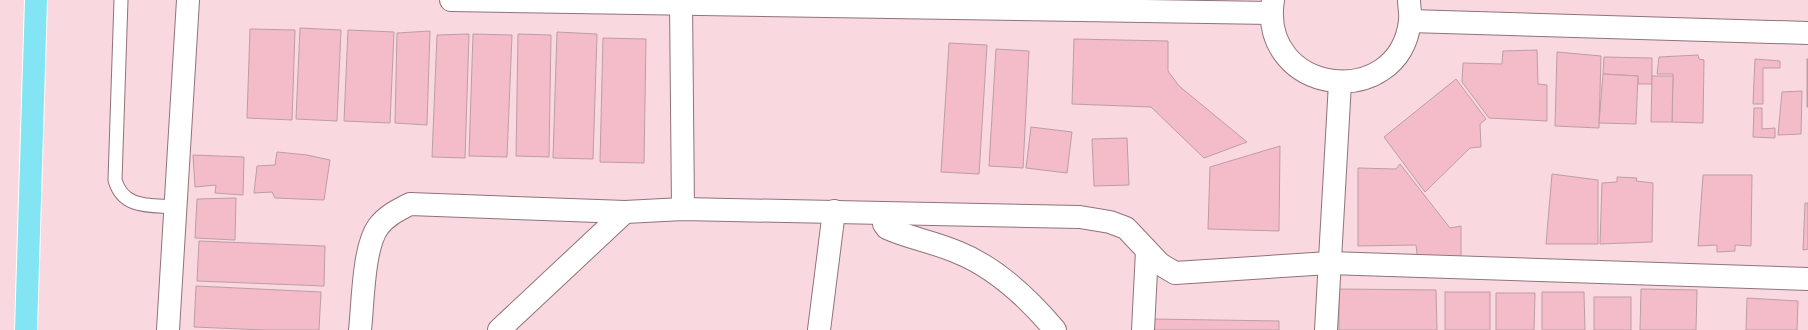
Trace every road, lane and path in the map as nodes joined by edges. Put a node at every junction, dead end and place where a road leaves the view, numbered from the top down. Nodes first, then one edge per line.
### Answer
1 (36, 0) edge
2 (121, 0) edge
3 (188, 0) edge
4 (451, 0) edge
5 (681, 2) junction
6 (1272, 7) edge
7 (1410, 10) edge
8 (1808, 33) edge
9 (1340, 83) junction
10 (174, 207) junction
11 (683, 209) junction
12 (834, 211) junction
13 (625, 212) junction
14 (883, 213) junction
15 (1148, 251) junction
16 (1329, 263) junction
17 (1808, 279) edge
18 (26, 330) edge
19 (168, 330) edge
20 (360, 330) edge
21 (499, 330) edge
22 (819, 330) edge
23 (1055, 330) edge
24 (1144, 330) edge
25 (1326, 330) edge

1 - 18 main road
2 - 10 lane
3 - 10 street
4 - 5 street
5 - 6 street
5 - 11 street
6 - 9 street
7 - 8 street
7 - 9 street
9 - 16 street
10 - 19 street
11 - 12 street
11 - 13 street
12 - 14 street
12 - 22 street
13 - 20 street
13 - 21 street
14 - 15 street
14 - 23 street
15 - 16 street
15 - 24 street
16 - 17 street
16 - 25 street

